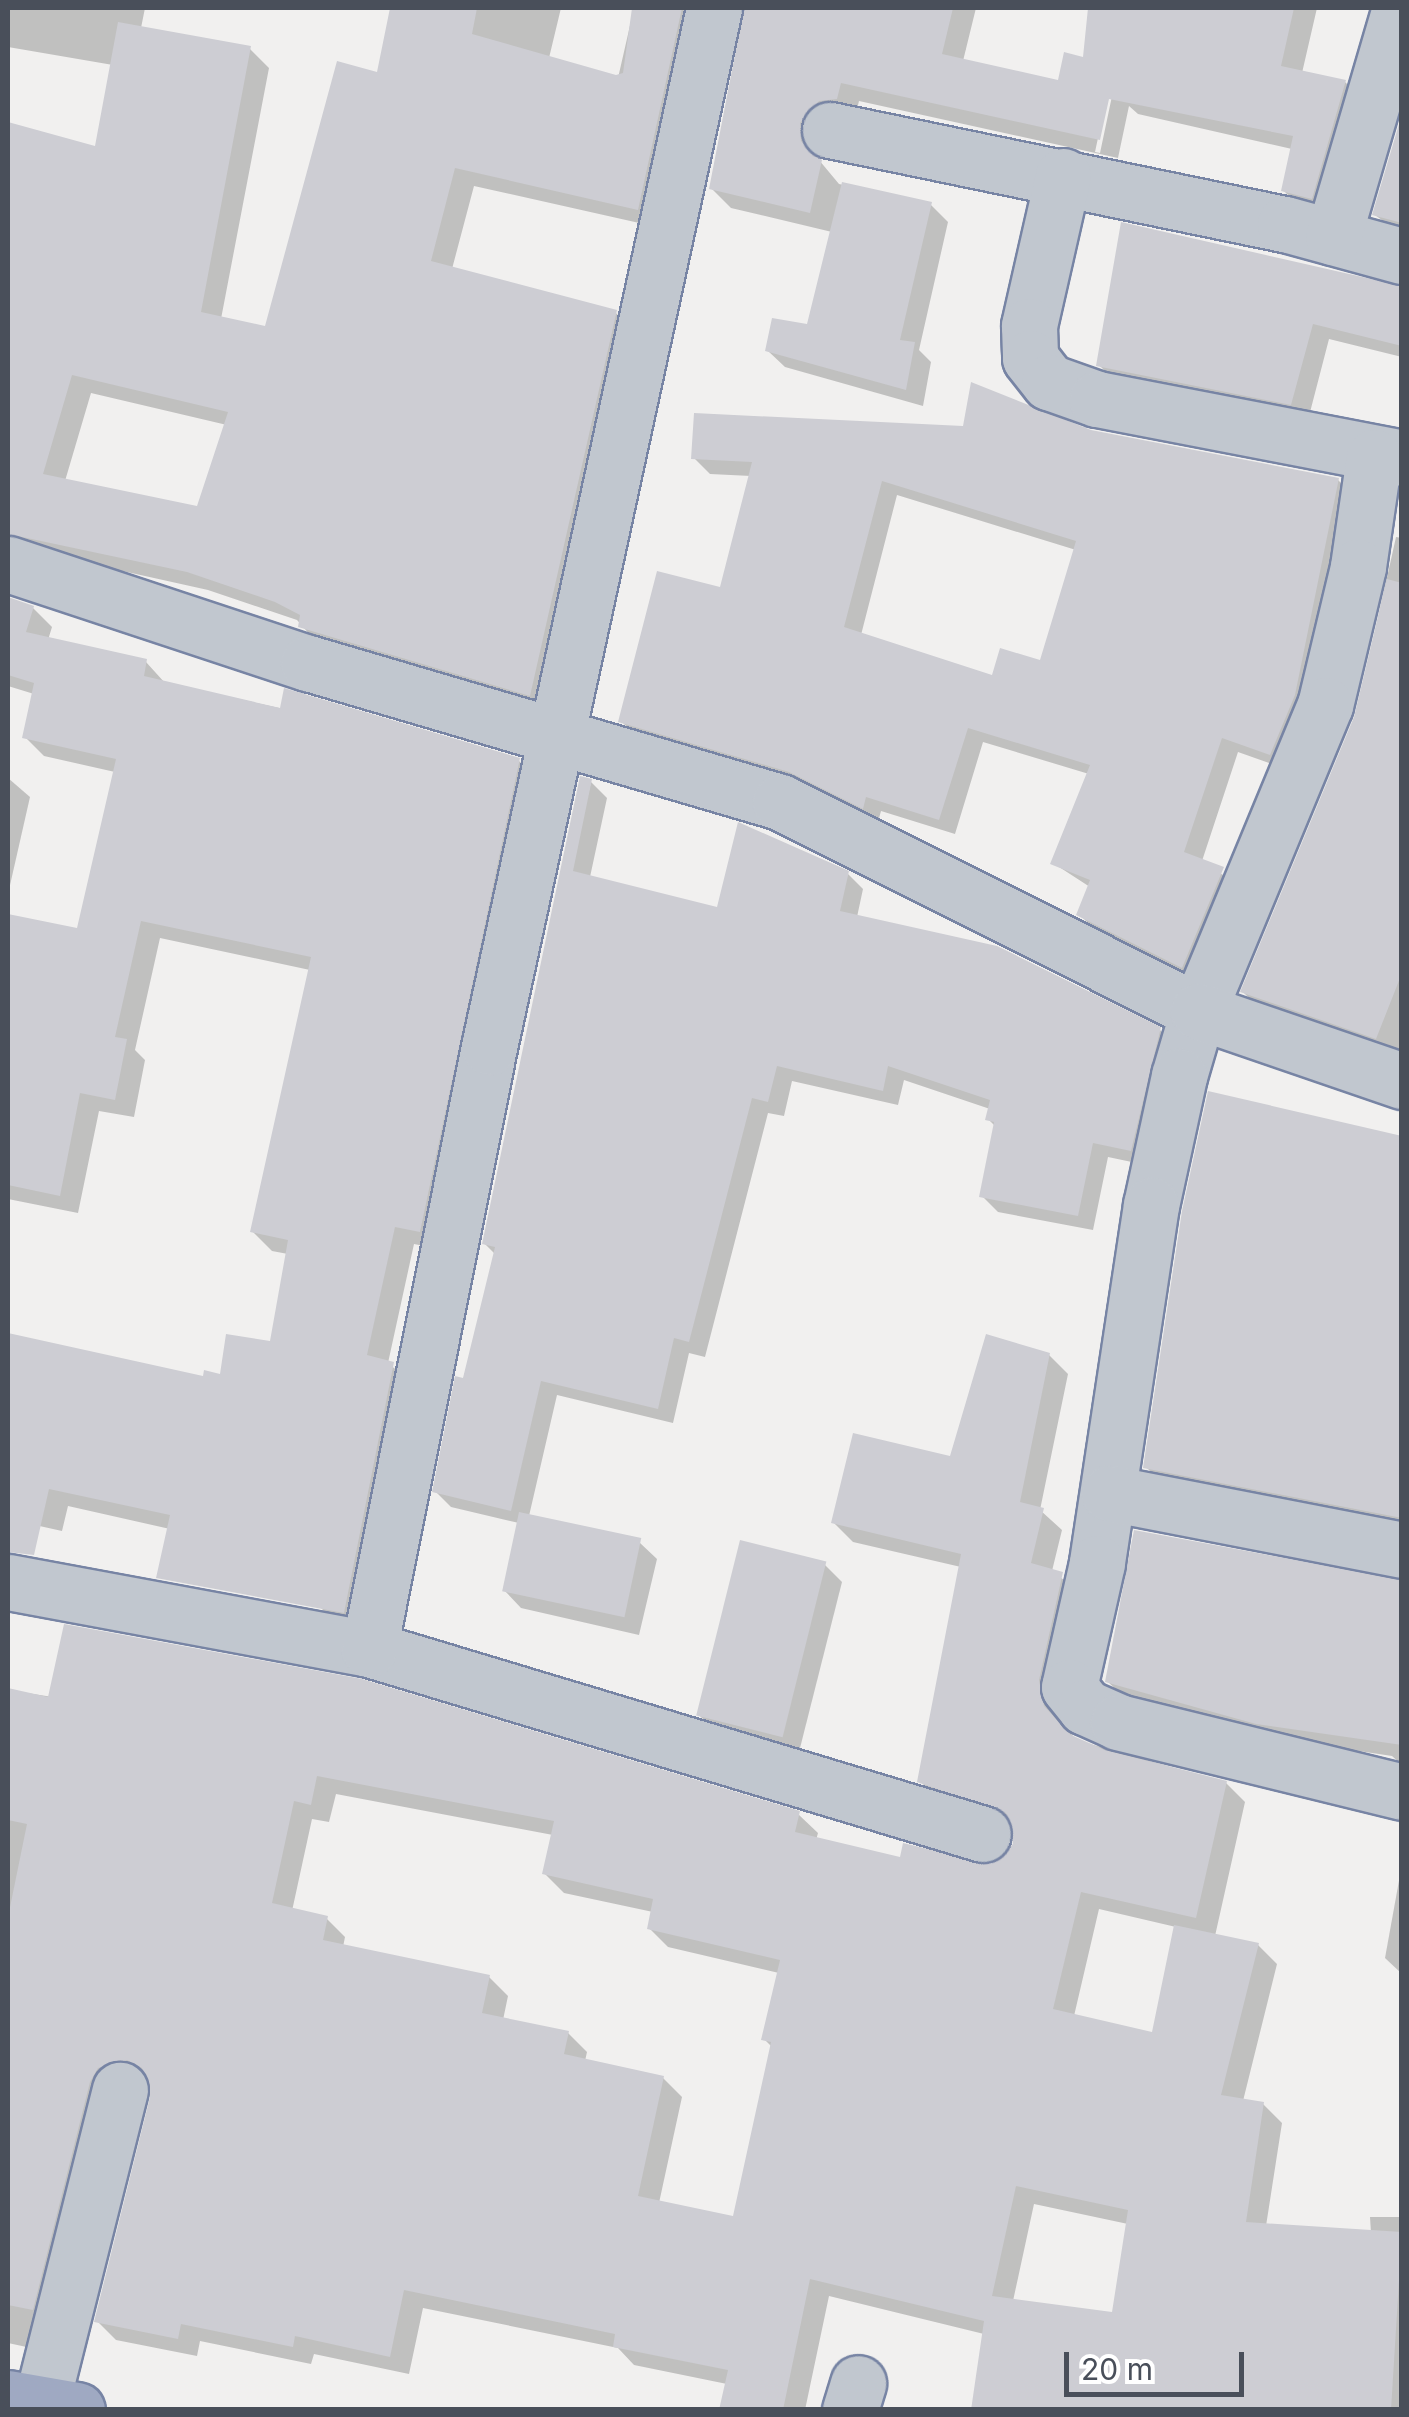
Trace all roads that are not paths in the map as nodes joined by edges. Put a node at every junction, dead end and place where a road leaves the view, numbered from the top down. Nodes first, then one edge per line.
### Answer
1 (714, 8) edge
2 (1400, 8) edge
3 (830, 130) dead end
4 (1063, 176) junction
5 (1333, 237) junction
6 (1402, 256) edge
7 (1388, 458) edge
8 (8, 564) edge
9 (558, 737) junction
10 (1198, 1011) junction
11 (1402, 1081) edge
12 (1109, 1492) junction
13 (1402, 1550) edge
14 (8, 1582) edge
15 (368, 1649) junction
16 (1402, 1792) edge
17 (983, 1834) dead end
18 (120, 2090) dead end
19 (42, 2404) edge

1 - 9 street
2 - 5 street
3 - 4 street
4 - 5 street
4 - 7 street
5 - 6 street
7 - 10 street
8 - 9 street
9 - 10 street
9 - 15 street
10 - 11 street
10 - 12 street
12 - 13 street
12 - 16 street
14 - 15 street
15 - 17 street
18 - 19 street

